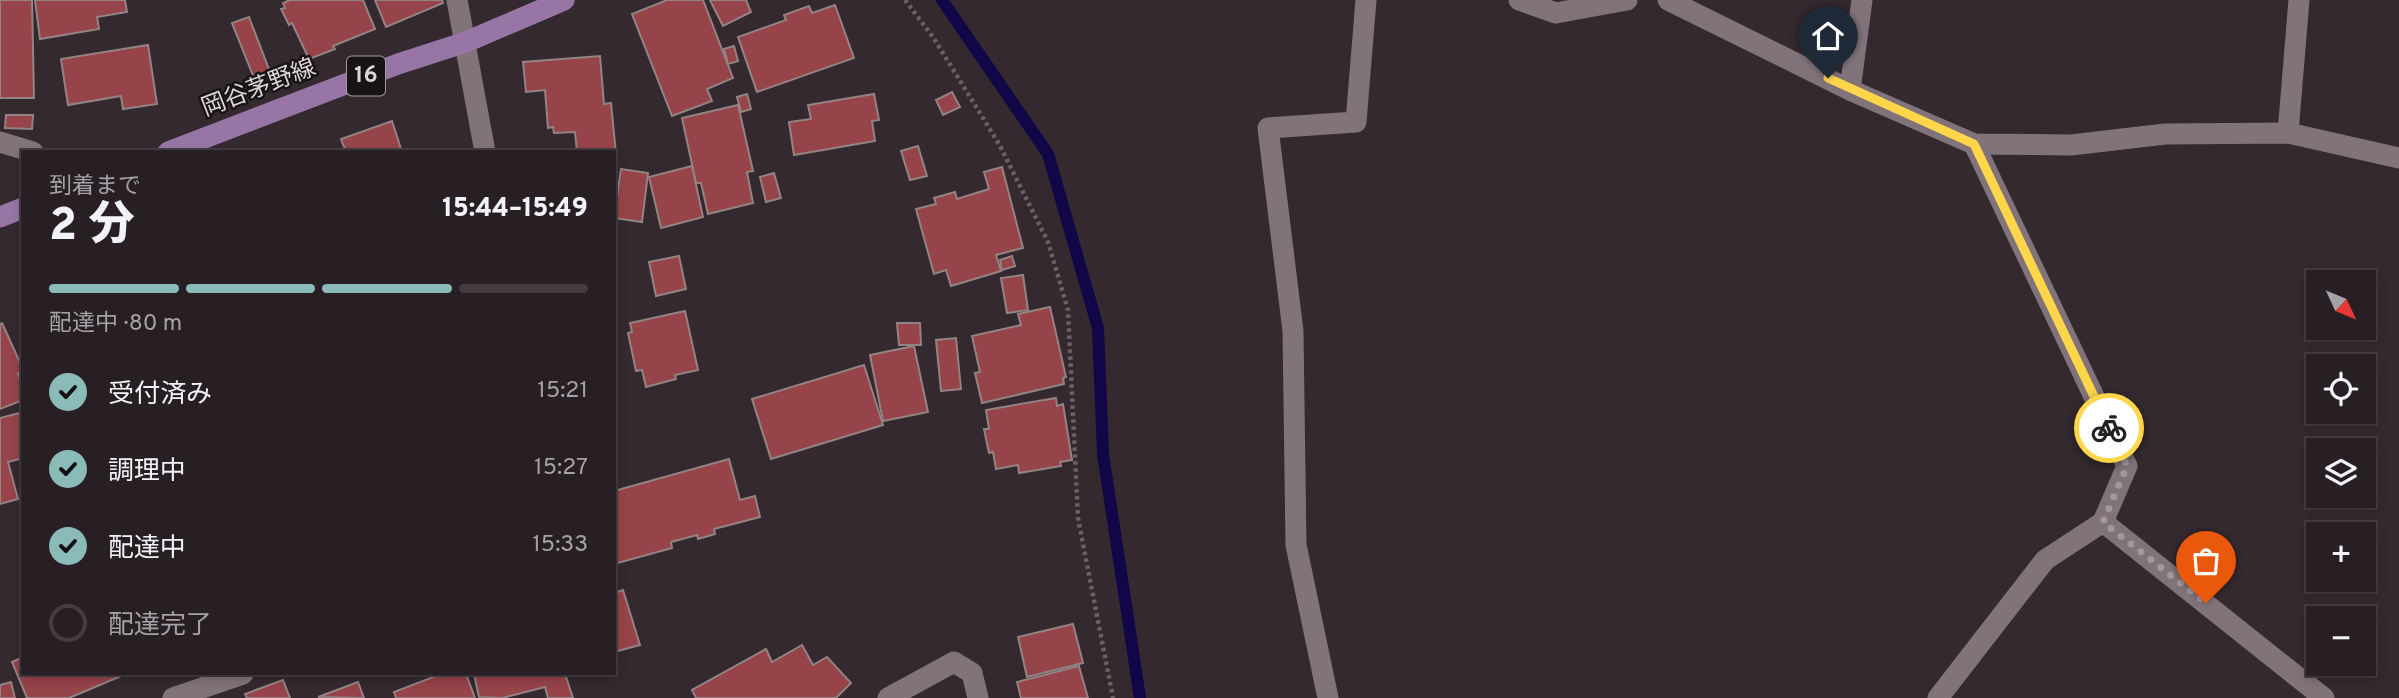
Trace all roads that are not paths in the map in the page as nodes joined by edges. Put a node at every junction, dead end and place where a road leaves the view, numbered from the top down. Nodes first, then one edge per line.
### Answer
1 (457, 0) edge
2 (564, 0) edge
3 (1366, 0) edge
4 (1519, 0) edge
5 (1627, 0) edge
6 (1668, 0) edge
7 (1862, 0) edge
8 (2299, 0) edge
9 (466, 41) junction
10 (1850, 90) junction
11 (2288, 133) junction
12 (0, 142) edge
13 (1974, 144) junction
14 (26, 150) edge
15 (173, 150) edge
16 (485, 150) edge
17 (2399, 158) edge
18 (21, 209) edge
19 (0, 217) edge
20 (2103, 522) junction
21 (240, 675) edge
22 (173, 698) edge
23 (888, 698) edge
24 (978, 698) edge
25 (1328, 698) edge
26 (1938, 698) edge
27 (2324, 698) edge

1 - 9 street
2 - 9 main road, 岡谷茅野線 / 16
3 - 25 street
4 - 5 street
6 - 10 street
7 - 10 street
8 - 11 street
9 - 15 main road, 岡谷茅野線 / 16
9 - 16 street
10 - 13 street
11 - 13 street
11 - 17 street
12 - 14 street
13 - 20 street
18 - 19 main road
20 - 26 street
20 - 27 street
21 - 22 street
23 - 24 street

